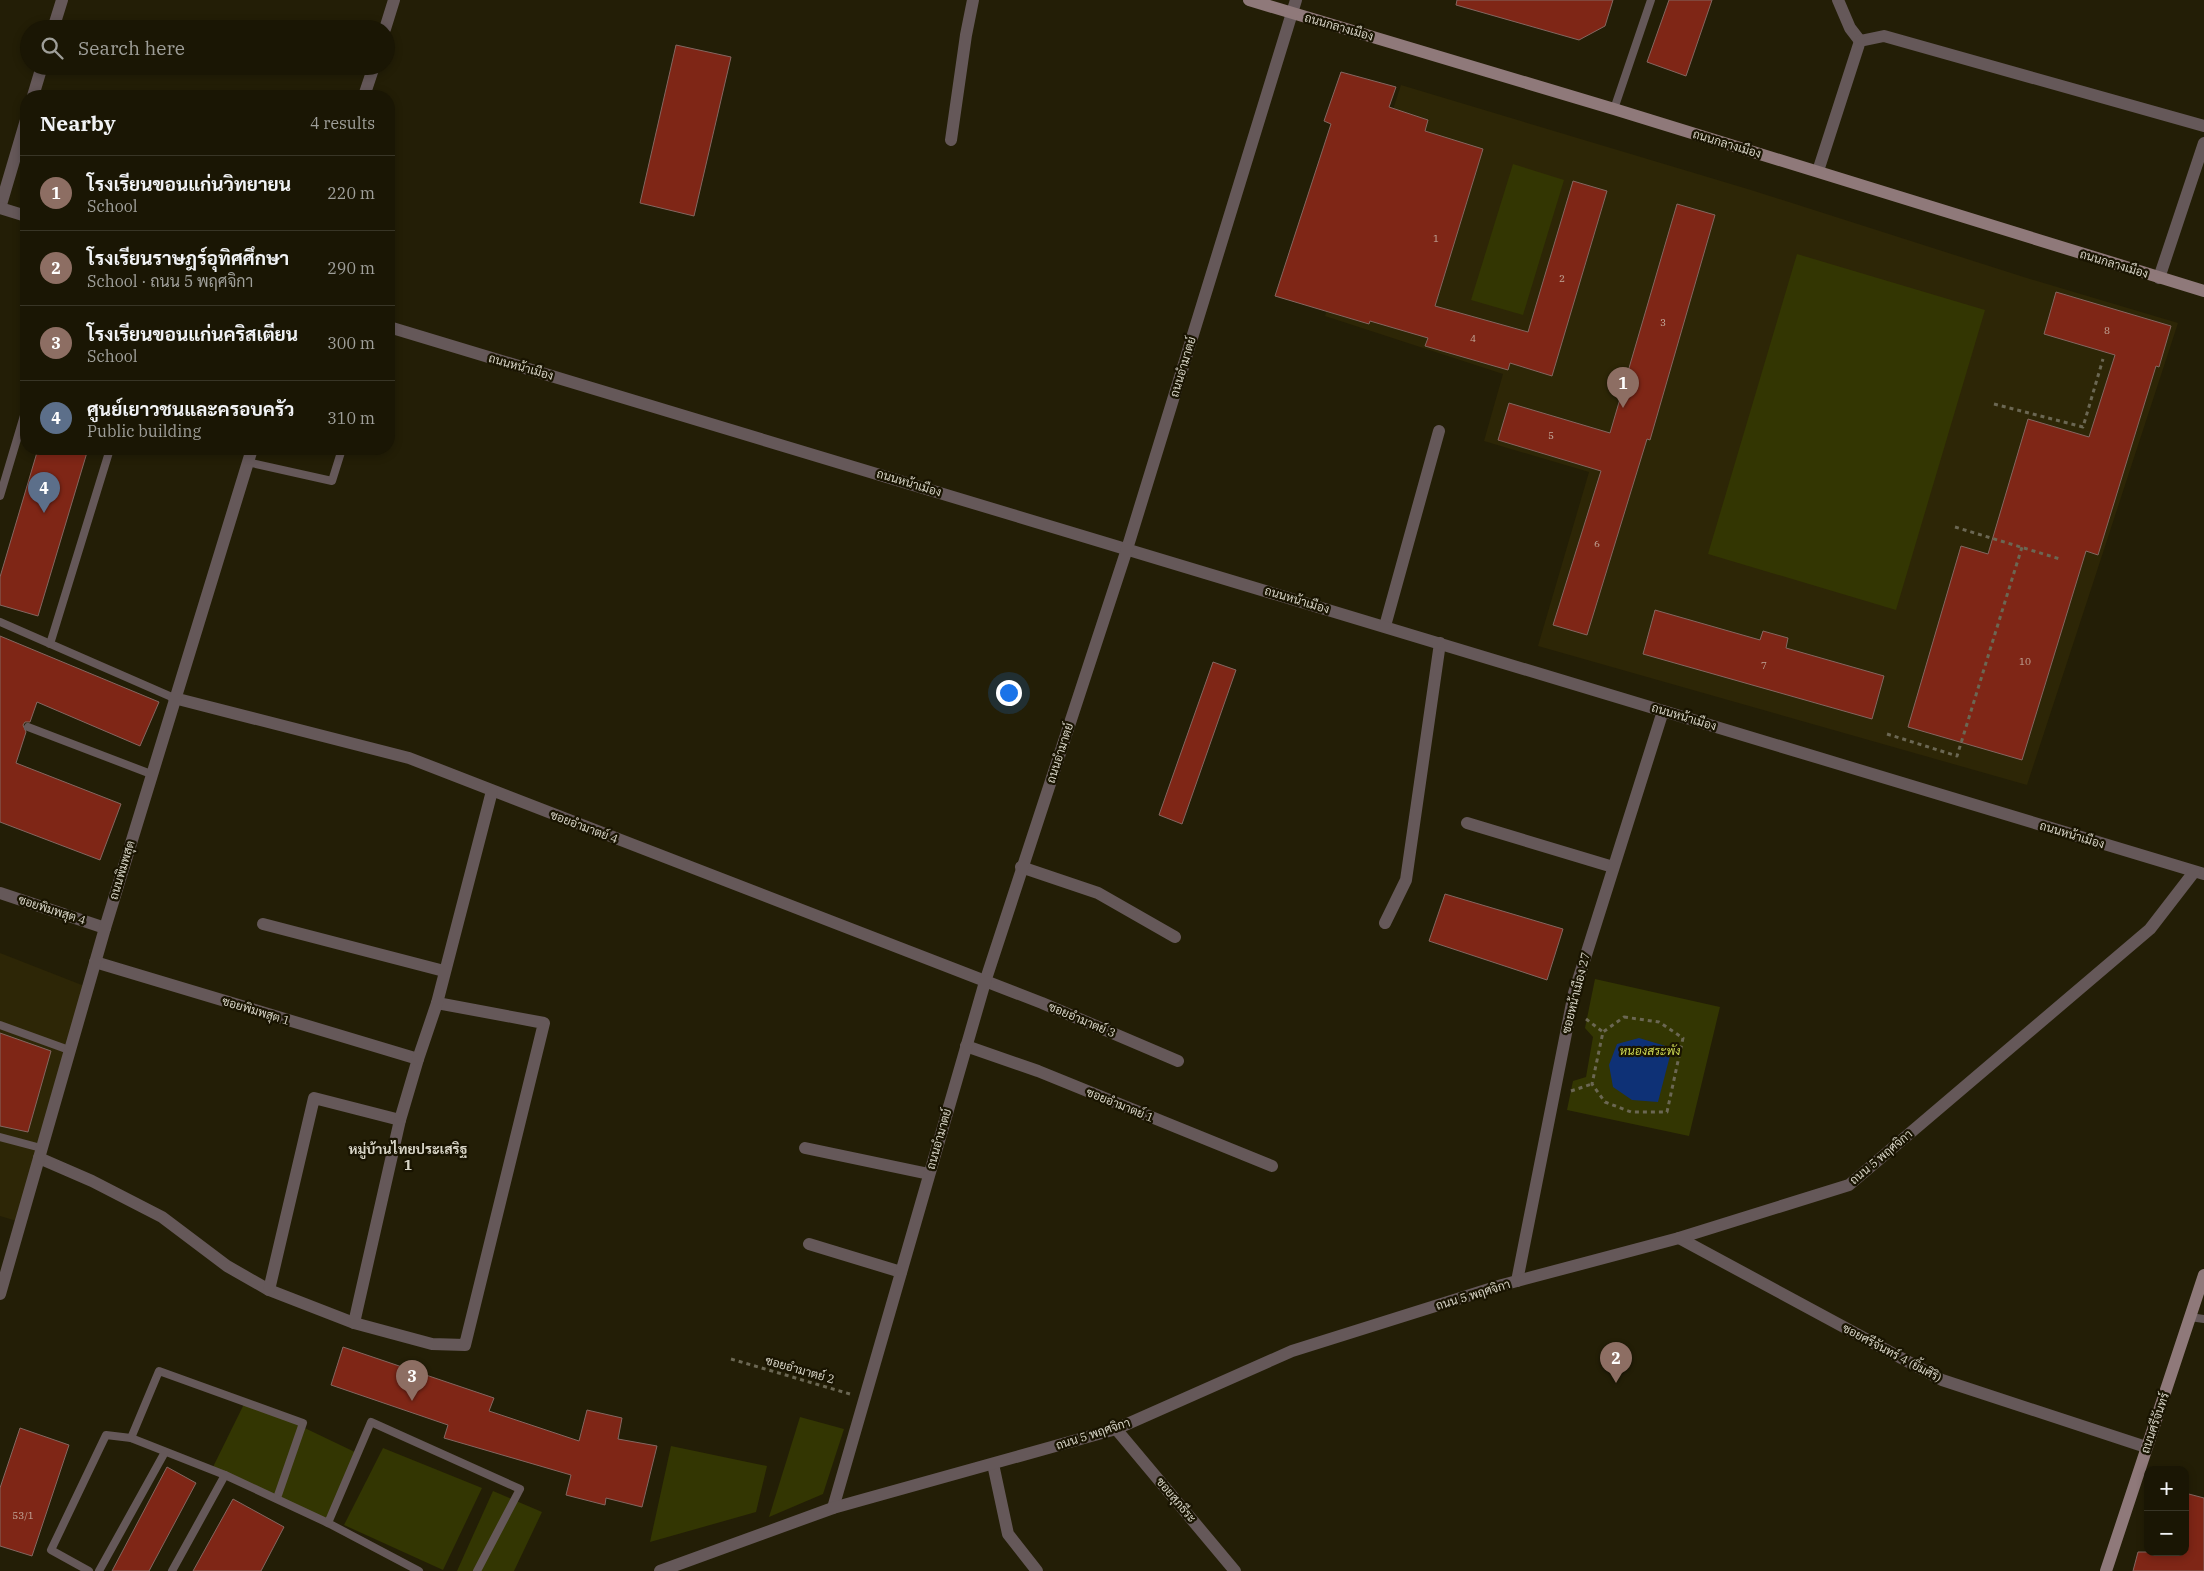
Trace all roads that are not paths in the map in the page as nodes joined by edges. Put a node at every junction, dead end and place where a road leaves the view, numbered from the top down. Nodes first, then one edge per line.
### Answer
1 (62, 0) edge
2 (394, 0) edge
3 (973, 0) edge
4 (1249, 0) edge
5 (1296, 0) edge
6 (1651, 0) edge
7 (1838, 0) edge
8 (1292, 13) junction
9 (56, 20) edge
10 (388, 20) edge
11 (1860, 41) junction
12 (39, 75) edge
13 (371, 75) edge
14 (35, 90) edge
15 (366, 90) edge
16 (1614, 109) junction
17 (2204, 126) edge
18 (20, 140) edge
19 (951, 140) dead end
20 (2204, 143) edge
21 (2200, 167) edge
22 (1818, 171) junction
23 (0, 208) edge
24 (20, 214) edge
25 (2159, 278) junction
26 (2204, 291) edge
27 (395, 329) edge
28 (20, 429) edge
29 (1439, 431) dead end
30 (108, 455) edge
31 (249, 455) edge
32 (340, 455) edge
33 (247, 462) junction
34 (0, 496) edge
35 (1127, 549) junction
36 (0, 622) edge
37 (1385, 626) junction
38 (1440, 643) junction
39 (50, 644) junction
40 (174, 698) junction
41 (1663, 711) junction
42 (28, 727) dead end
43 (151, 774) junction
44 (492, 791) junction
45 (1467, 823) dead end
46 (1021, 867) junction
47 (1613, 867) junction
48 (2199, 873) edge
49 (0, 893) edge
50 (1385, 923) dead end
51 (263, 924) dead end
52 (105, 928) junction
53 (1175, 937) dead end
54 (95, 962) junction
55 (444, 971) junction
56 (985, 982) junction
57 (437, 1003) junction
58 (0, 1025) edge
59 (966, 1046) junction
60 (68, 1050) junction
61 (418, 1059) junction
62 (1178, 1061) dead end
63 (400, 1120) junction
64 (0, 1137) edge
65 (805, 1148) dead end
66 (40, 1153) junction
67 (1272, 1166) dead end
68 (929, 1174) junction
69 (1679, 1238) junction
70 (810, 1244) dead end
71 (901, 1272) junction
72 (3, 1273) edge
73 (2204, 1275) edge
74 (1517, 1281) junction
75 (270, 1290) junction
76 (0, 1294) edge
77 (2199, 1304) edge
78 (2190, 1317) junction
79 (2204, 1319) edge
80 (354, 1323) junction
81 (1116, 1429) junction
82 (132, 1438) junction
83 (2146, 1447) junction
84 (165, 1452) junction
85 (993, 1464) junction
86 (226, 1475) junction
87 (277, 1498) junction
88 (833, 1508) junction
89 (328, 1523) junction
90 (90, 1571) edge
91 (99, 1571) edge
92 (172, 1571) edge
93 (419, 1571) edge
94 (477, 1571) edge
95 (660, 1571) edge
96 (1037, 1571) edge
97 (1235, 1571) edge
98 (2106, 1571) edge

1 - 9 street
2 - 10 street
3 - 19 street
4 - 8 main road, ถนนกลางเมือง
5 - 8 street, ถนนอำมาตย์
6 - 16 lane
7 - 11 street
8 - 16 main road, ถนนกลางเมือง
8 - 35 street, ถนนอำมาตย์
11 - 17 street
11 - 22 street
12 - 14 street
13 - 15 street
16 - 22 main road, ถนนกลางเมือง
18 - 23 street
20 - 21 street
21 - 25 street
22 - 25 main road, ถนนกลางเมือง
23 - 24 street
25 - 26 main road, ถนนกลางเมือง
27 - 35 street, ถนนหน้าเมือง
28 - 34 lane
29 - 37 street
30 - 39 lane
31 - 33 street, ถนนพิมพสุต
32 - 33 lane
33 - 40 street, ถนนพิมพสุต
35 - 37 street, ถนนหน้าเมือง
35 - 46 street, ถนนอำมาตย์
36 - 39 lane
37 - 38 street, ถนนหน้าเมือง
38 - 41 street, ถนนหน้าเมือง
38 - 50 street
39 - 40 lane
40 - 43 street, ถนนพิมพสุต
40 - 44 street, ซอยอำมาตย์ 4
41 - 47 street, ซอยหน้าเมือง 27
41 - 48 street, ถนนหน้าเมือง
42 - 43 lane
43 - 52 street, ถนนพิมพสุต
44 - 55 street
44 - 56 street, ซอยอำมาตย์ 4
45 - 47 street
46 - 53 street
46 - 56 street, ถนนอำมาตย์
47 - 74 street, ซอยหน้าเมือง 27
48 - 69 street, ถนน 5 พฤศจิกา
49 - 52 street, ซอยพิมพสุต 4
51 - 55 street
52 - 54 street, ถนนพิมพสุต
54 - 60 street, ถนนพิมพสุต
54 - 61 street, ซอยพิมพสุต 1
55 - 57 street
56 - 59 street, ถนนอำมาตย์
56 - 62 street, ซอยอำมาตย์ 3
57 - 61 street
57 - 80 street
58 - 60 lane
59 - 67 street, ซอยอำมาตย์ 1
59 - 68 street, ถนนอำมาตย์
60 - 66 street, ถนนพิมพสุต
61 - 63 street
63 - 75 street
63 - 80 street
64 - 66 lane
65 - 68 street
66 - 72 street, ถนนพิมพสุต
66 - 75 street
68 - 71 street, ถนนอำมาตย์
69 - 74 street, ถนน 5 พฤศจิกา
69 - 83 street, ซอยศรีจันทร์ 4 (ยิ้มศิริ)
70 - 71 street
71 - 88 street, ถนนอำมาตย์
72 - 76 street, ถนนพิมพสุต
73 - 77 main road, ถนนศรีจันทร์
74 - 81 street, ถนน 5 พฤศจิกา
75 - 80 street
77 - 78 main road, ถนนศรีจันทร์
78 - 79 lane
78 - 83 main road, ถนนศรีจันทร์
81 - 85 street, ถนน 5 พฤศจิกา
81 - 97 street, ซอยสุภธีระ
82 - 84 lane
82 - 87 lane
82 - 90 lane
83 - 98 main road, ถนนศรีจันทร์
84 - 86 lane
84 - 91 lane
85 - 88 street, ถนน 5 พฤศจิกา
85 - 96 street
86 - 87 lane
86 - 92 lane
87 - 89 lane
88 - 95 street, ถนน 5 พฤศจิกา
89 - 93 lane
89 - 94 lane

